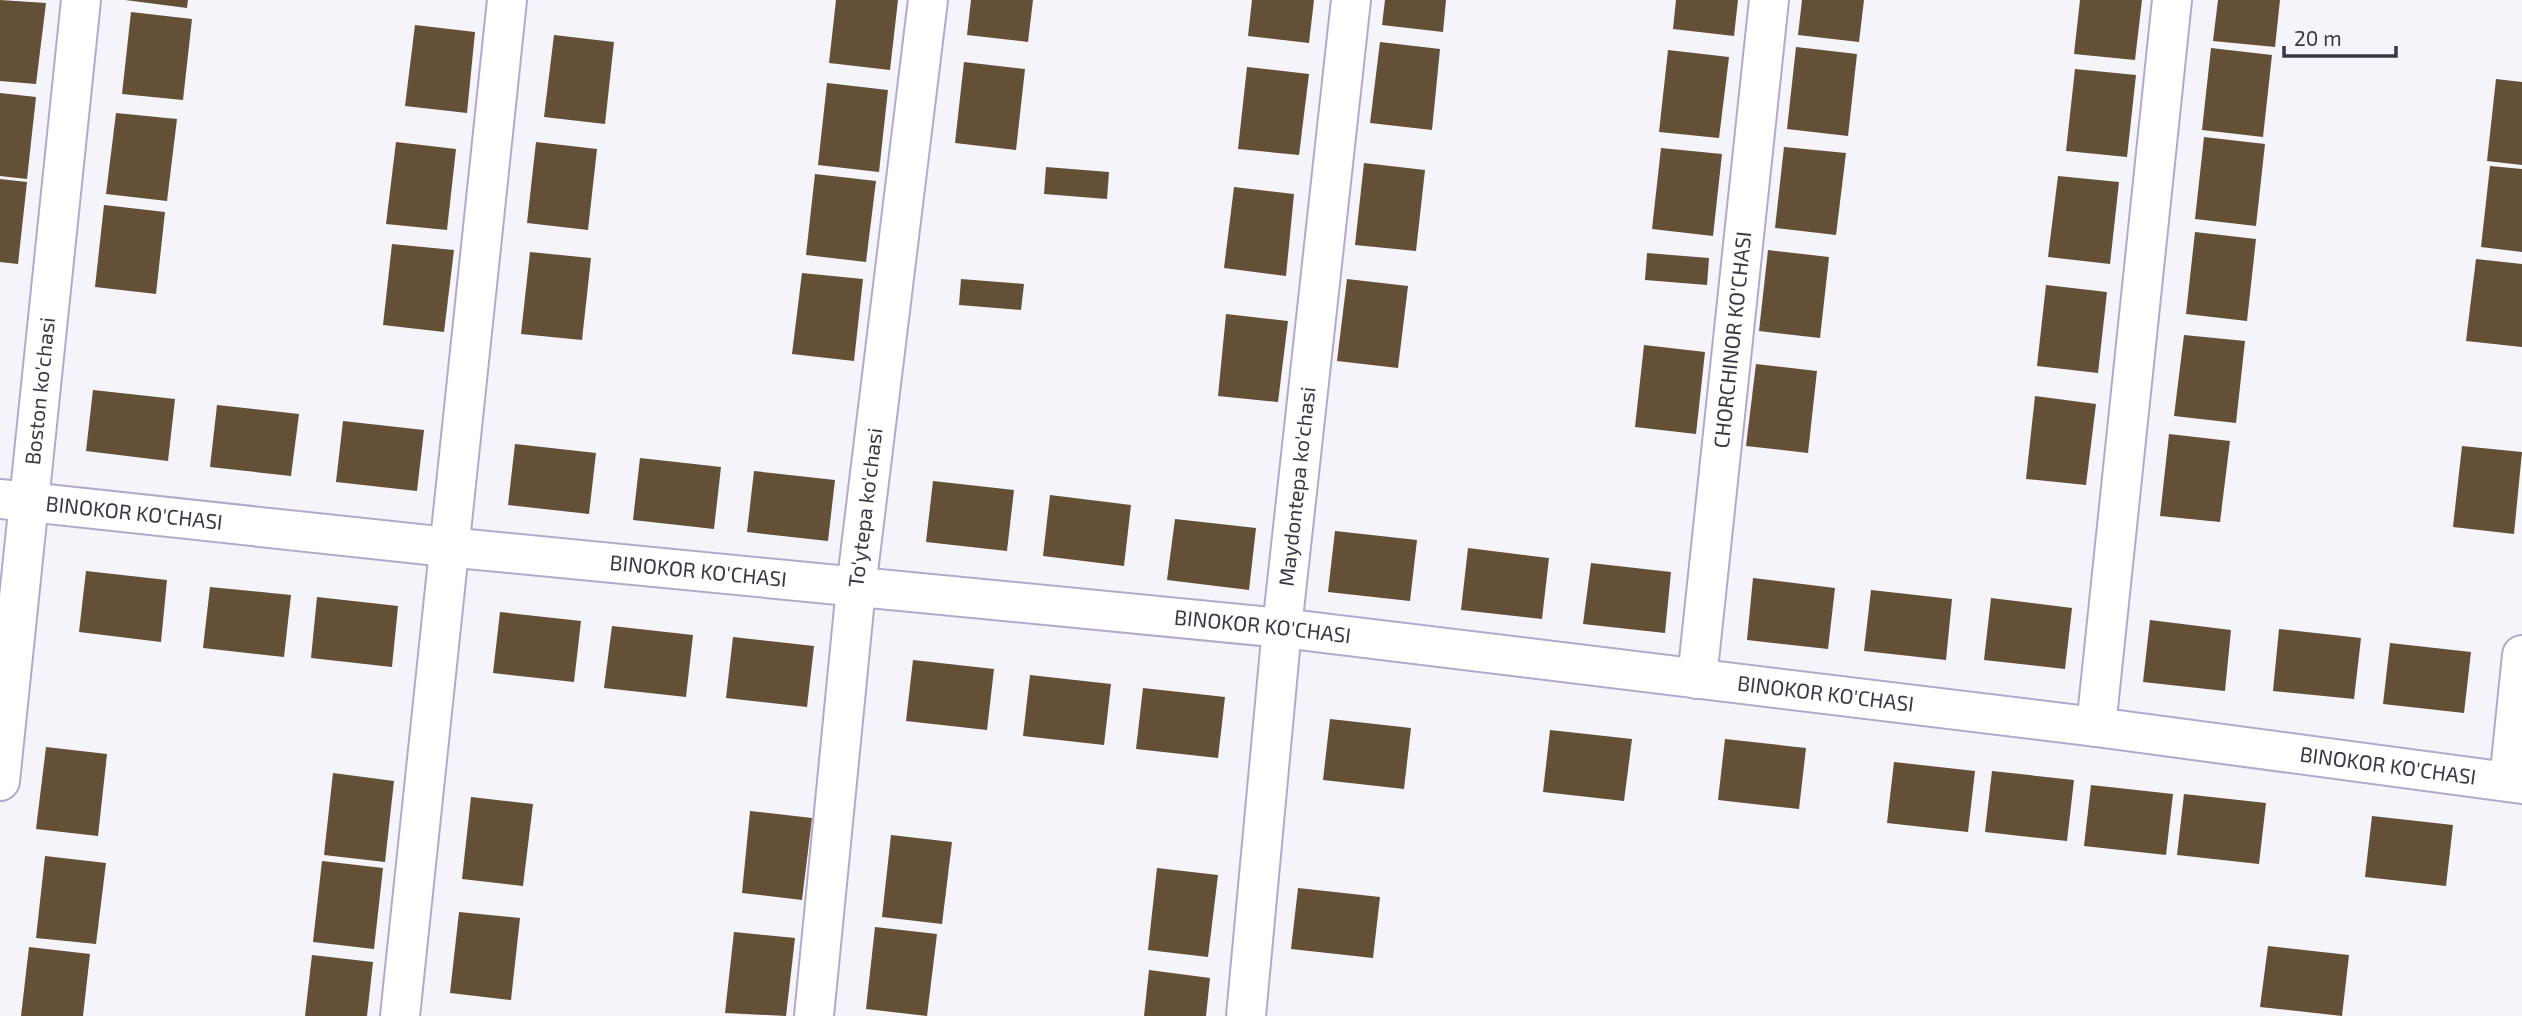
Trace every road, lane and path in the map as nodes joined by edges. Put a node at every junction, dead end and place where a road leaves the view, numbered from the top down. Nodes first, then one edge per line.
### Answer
1 (81, 0) edge
2 (507, 0) edge
3 (928, 0) edge
4 (1351, 0) edge
5 (1769, 0) edge
6 (2172, 0) edge
7 (15, 501) edge
8 (447, 547) junction
9 (856, 587) junction
10 (1282, 628) junction
11 (2522, 655) edge
12 (1696, 679) junction
13 (2096, 727) junction
14 (0, 781) edge
15 (2516, 783) edge
16 (400, 1016) edge
17 (814, 1016) edge
18 (1246, 1016) edge

1 - 7 street, Boston ko'chasi
2 - 8 street
3 - 9 street, To'ytepa ko'chasi
4 - 10 street, Maydontepa ko'chasi
5 - 12 street, CHORCHINOR KO'CHASI
6 - 13 street
7 - 8 street, BINOKOR KO'CHASI
7 - 14 street, Boston ko'chasi
8 - 9 street, BINOKOR KO'CHASI
8 - 16 street
9 - 10 street, BINOKOR KO'CHASI
9 - 17 street, To'ytepa ko'chasi
10 - 12 street, BINOKOR KO'CHASI
10 - 18 street, Maydontepa ko'chasi
11 - 15 street
12 - 13 street, BINOKOR KO'CHASI
13 - 15 street, BINOKOR KO'CHASI

